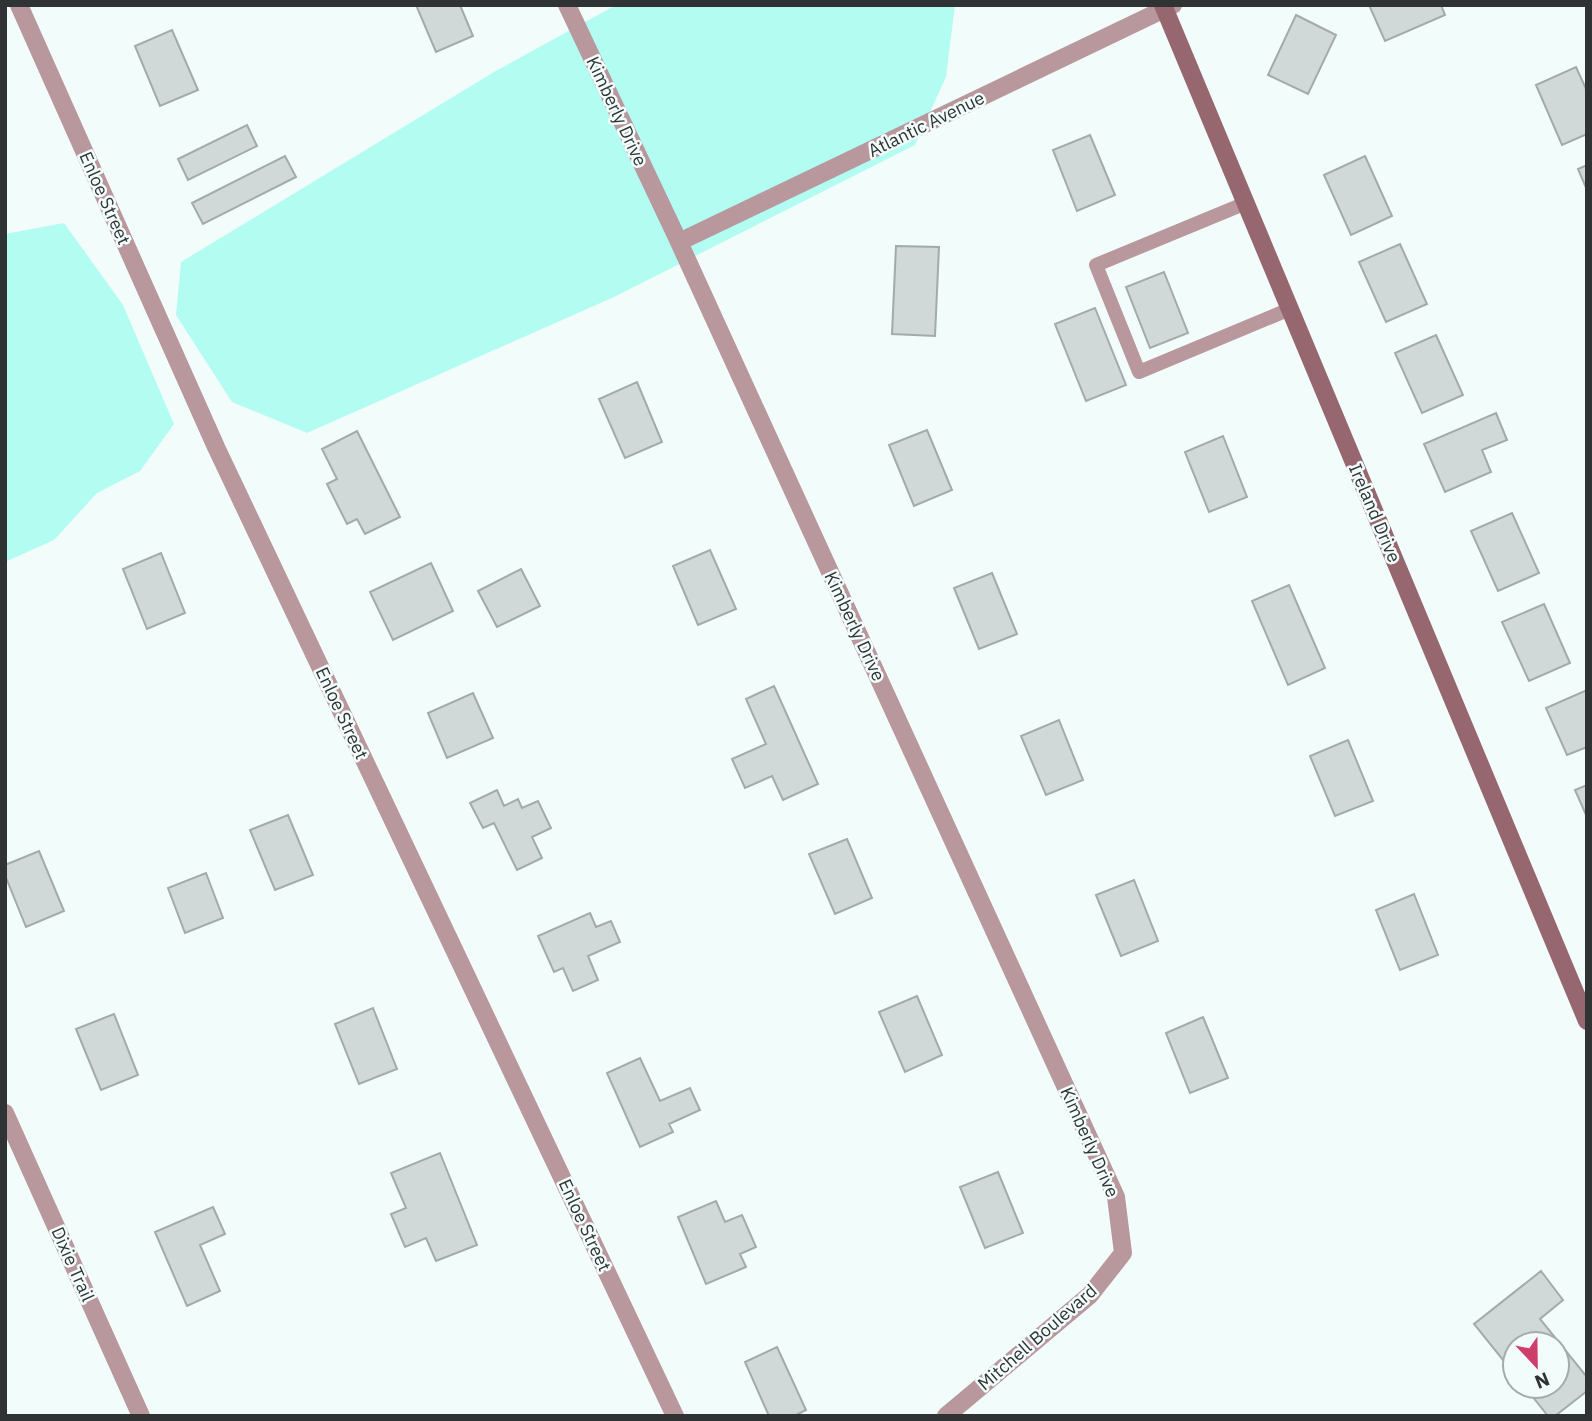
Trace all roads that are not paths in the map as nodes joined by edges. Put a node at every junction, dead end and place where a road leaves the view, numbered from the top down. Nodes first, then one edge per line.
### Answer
1 (19, 5) edge
2 (567, 5) edge
3 (1167, 7) edge
4 (1246, 203) junction
5 (679, 242) junction
6 (1290, 309) junction
7 (1587, 1021) edge
8 (5, 1113) edge
9 (1123, 1253) joint
10 (141, 1416) edge
11 (676, 1416) edge
12 (946, 1416) edge

1 - 11 street, Enloe Street
2 - 5 street, Kimberly Drive
3 - 4 main road, Ireland Drive
3 - 5 street, Atlantic Avenue
4 - 6 main road, Ireland Drive
4 - 6 lane
5 - 9 street, Kimberly Drive
6 - 7 main road, Ireland Drive
8 - 10 street, Dixie Trail
9 - 12 street, Mitchell Boulevard

